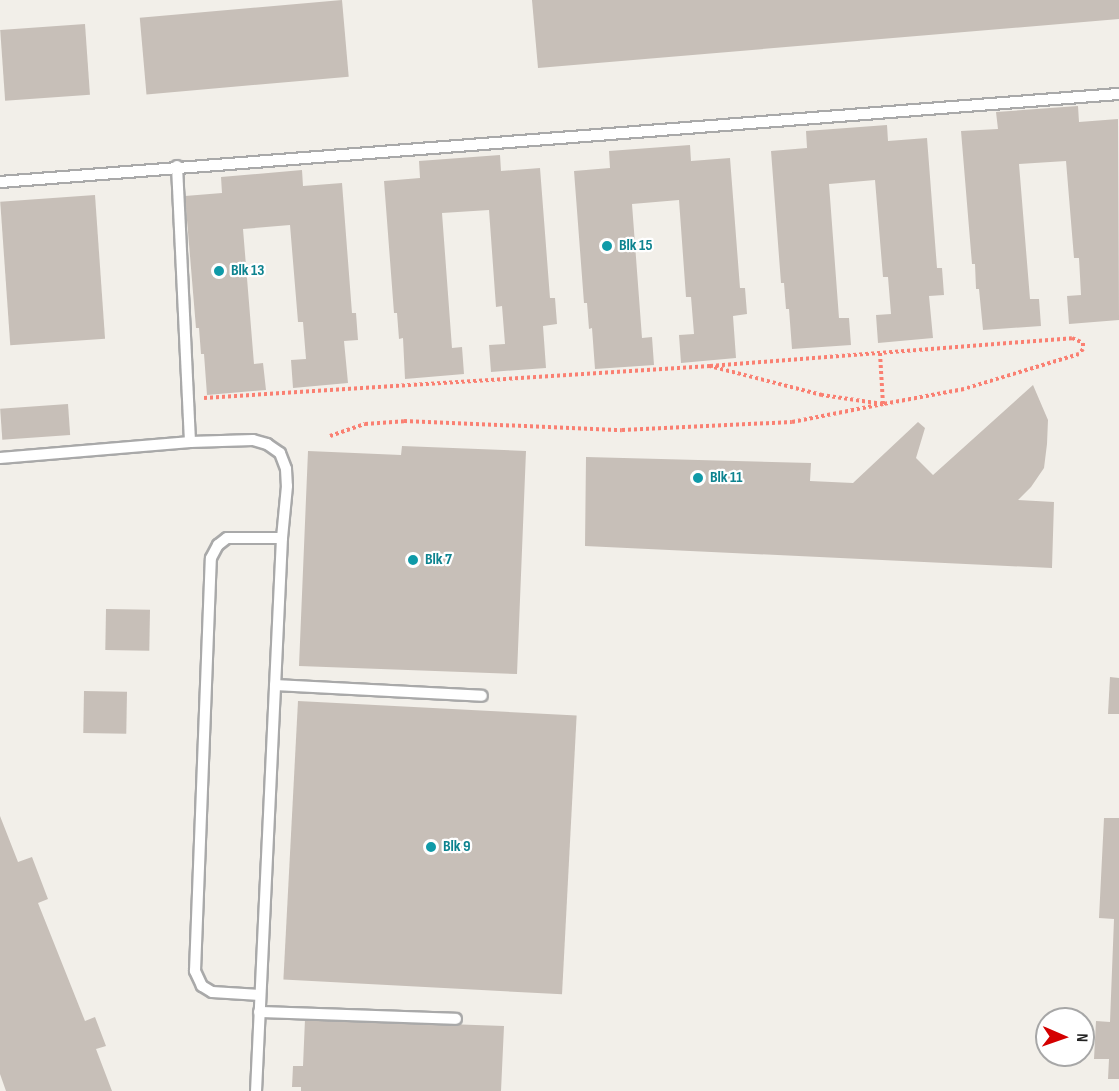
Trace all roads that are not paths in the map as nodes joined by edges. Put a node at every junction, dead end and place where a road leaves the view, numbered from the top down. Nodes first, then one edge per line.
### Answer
1 (1119, 94) edge
2 (177, 166) junction
3 (0, 182) edge
4 (190, 442) junction
5 (0, 458) edge
6 (282, 538) junction
7 (275, 685) junction
8 (482, 696) dead end
9 (260, 995) junction
10 (260, 1012) junction
11 (456, 1019) dead end
12 (256, 1091) edge

1 - 2 lane
2 - 3 lane
2 - 4 lane
4 - 5 lane
4 - 6 lane
6 - 7 lane
6 - 9 lane
7 - 8 lane
7 - 9 lane
9 - 10 lane
10 - 11 lane
10 - 12 lane

